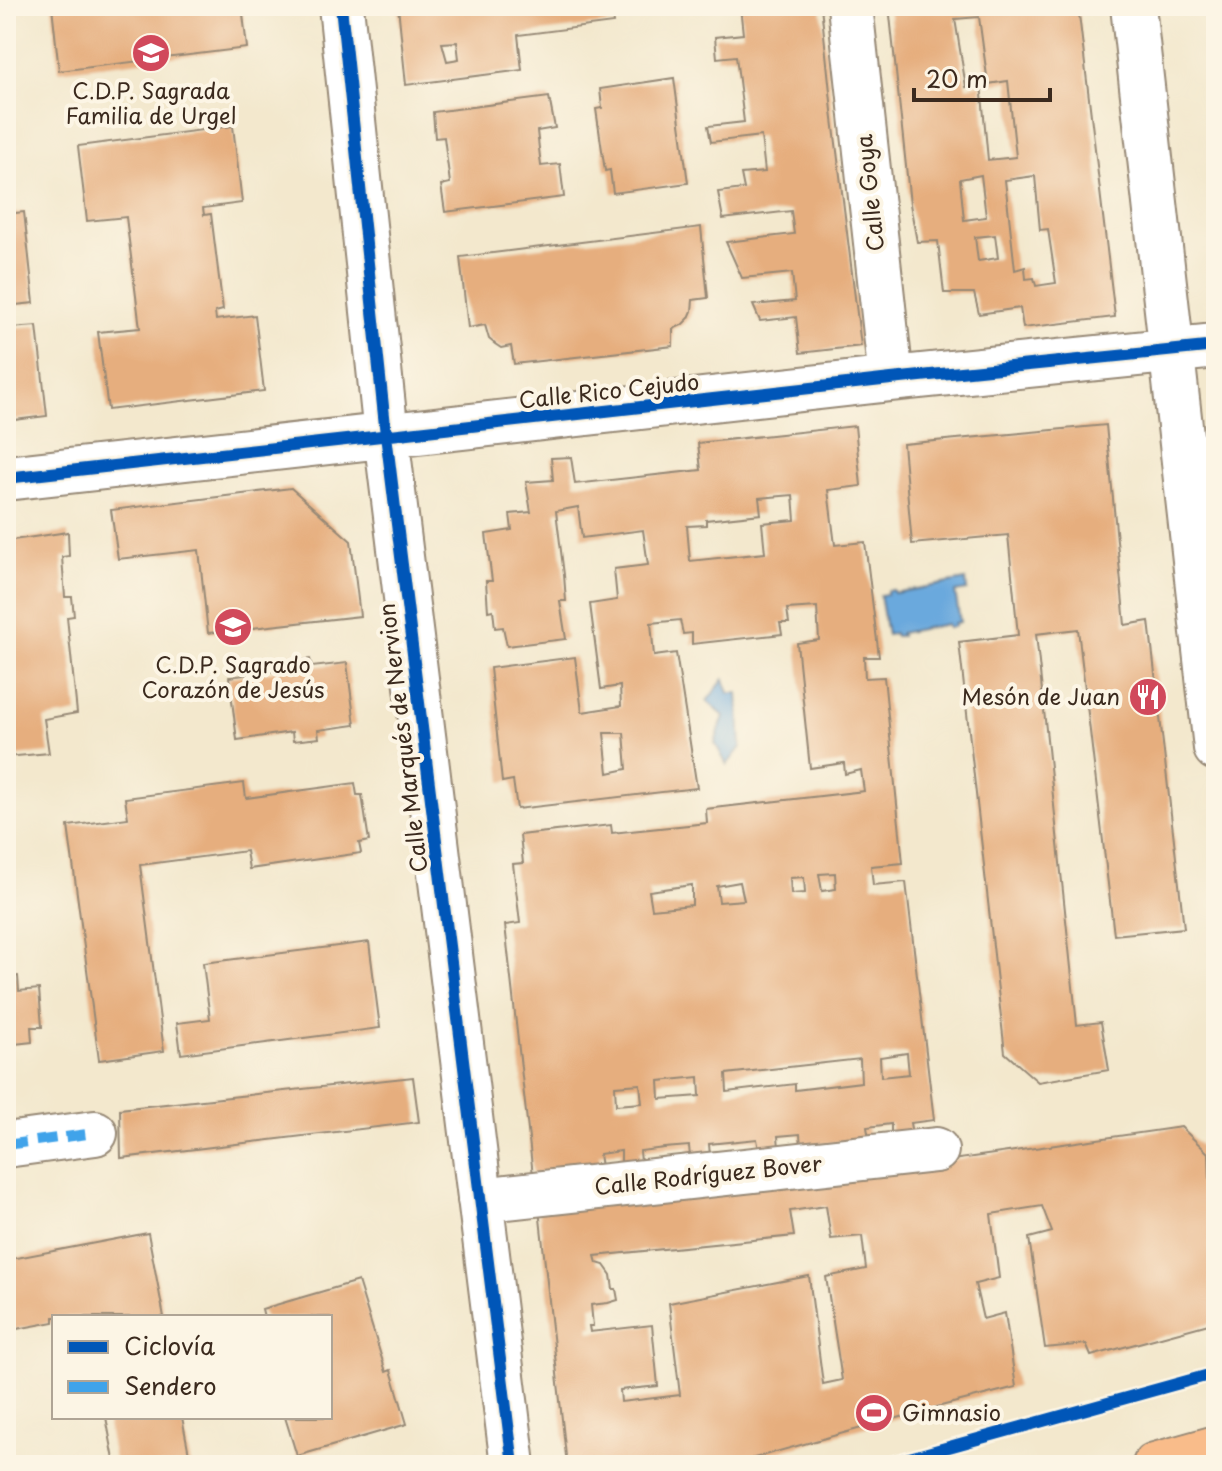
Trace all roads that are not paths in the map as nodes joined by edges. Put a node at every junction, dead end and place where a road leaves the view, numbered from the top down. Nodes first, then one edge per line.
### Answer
1 (341, 6) edge
2 (850, 6) edge
3 (1133, 6) edge
4 (1216, 346) edge
5 (1171, 351) junction
6 (891, 379) junction
7 (386, 435) junction
8 (6, 478) edge
9 (1216, 748) edge
10 (95, 1133) dead end
11 (6, 1145) edge
12 (936, 1150) dead end
13 (480, 1200) junction
14 (1216, 1448) edge
15 (513, 1465) edge
16 (1155, 1465) edge

1 - 7 street, Calle Marqués de Nervion
2 - 6 street, Calle Goya
3 - 5 street
4 - 5 street, Calle Rico Cejudo
5 - 6 street, Calle Rico Cejudo
5 - 9 street
6 - 7 street, Calle Rico Cejudo
7 - 8 street, Calle Rico Cejudo
7 - 13 street, Calle Marqués de Nervion
10 - 11 street
12 - 13 street, Calle Rodríguez Bover
13 - 15 street, Calle Marqués de Nervion
14 - 16 main road

